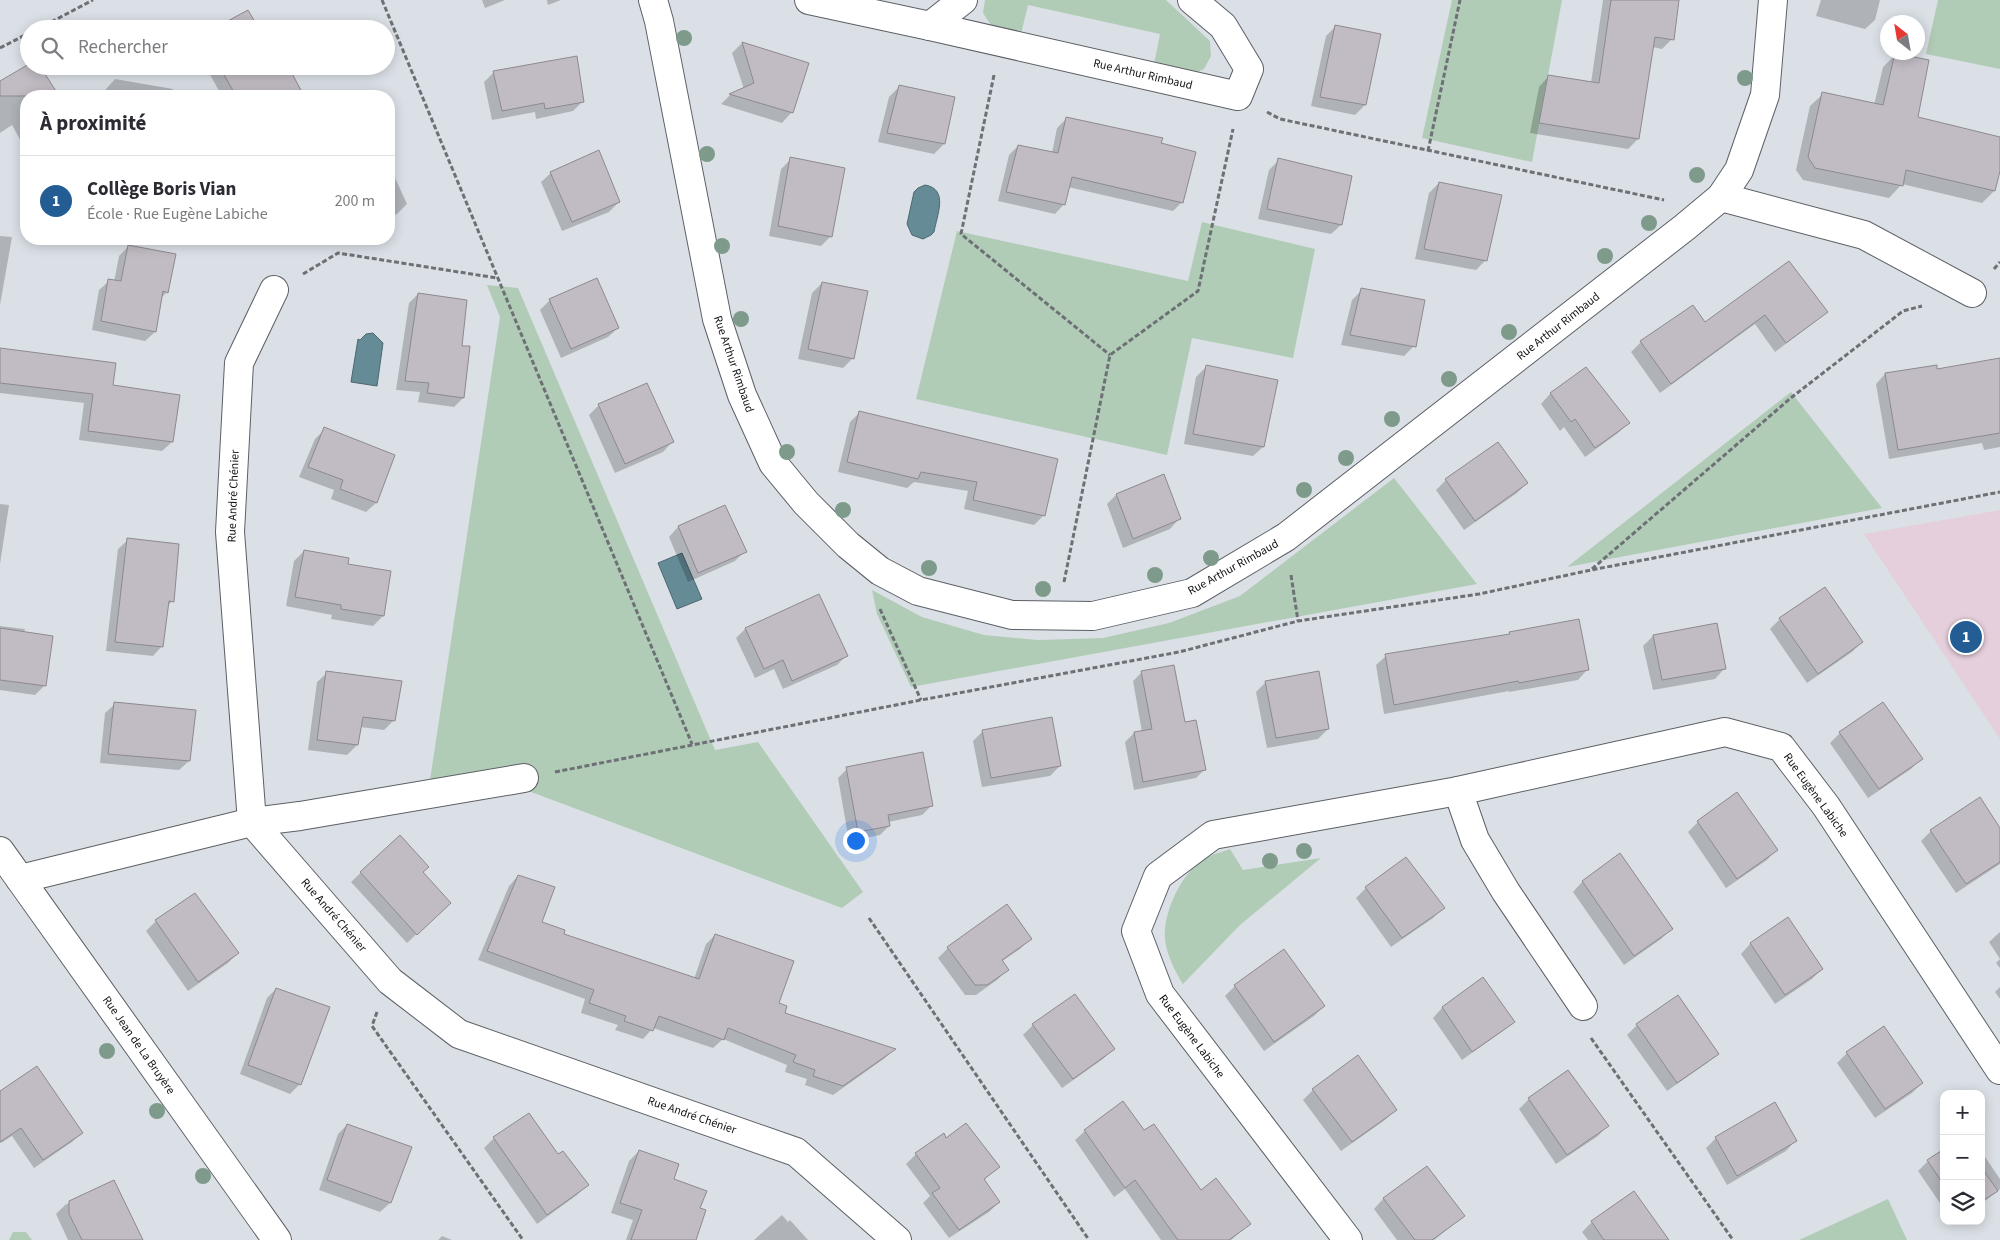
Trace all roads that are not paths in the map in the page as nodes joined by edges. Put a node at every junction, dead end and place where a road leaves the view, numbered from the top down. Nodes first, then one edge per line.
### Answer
1 (653, 0) edge
2 (809, 0) edge
3 (963, 0) edge
4 (1192, 0) edge
5 (1773, 0) edge
6 (930, 26) junction
7 (1721, 197) junction
8 (274, 290) road end
9 (1972, 293) road end
10 (524, 778) road end
11 (1458, 791) junction
12 (252, 822) junction
13 (0, 851) edge
14 (20, 879) junction
15 (1583, 1006) road end
16 (2000, 1070) edge
17 (277, 1240) edge
18 (897, 1240) edge
19 (1348, 1240) edge

1 - 7 street, Rue Arthur Rimbaud
2 - 6 street, Rue Arthur Rimbaud
3 - 6 street
4 - 6 street, Rue Arthur Rimbaud
5 - 7 street, Rue Arthur Rimbaud
7 - 9 street
8 - 12 street, Rue André Chénier
10 - 12 street
11 - 15 street
11 - 16 street, Rue Eugène Labiche
11 - 19 street, Rue Eugène Labiche
12 - 14 street
12 - 18 street, Rue André Chénier
13 - 14 street, Rue Jean de La Bruyère
14 - 17 street, Rue Jean de La Bruyère

